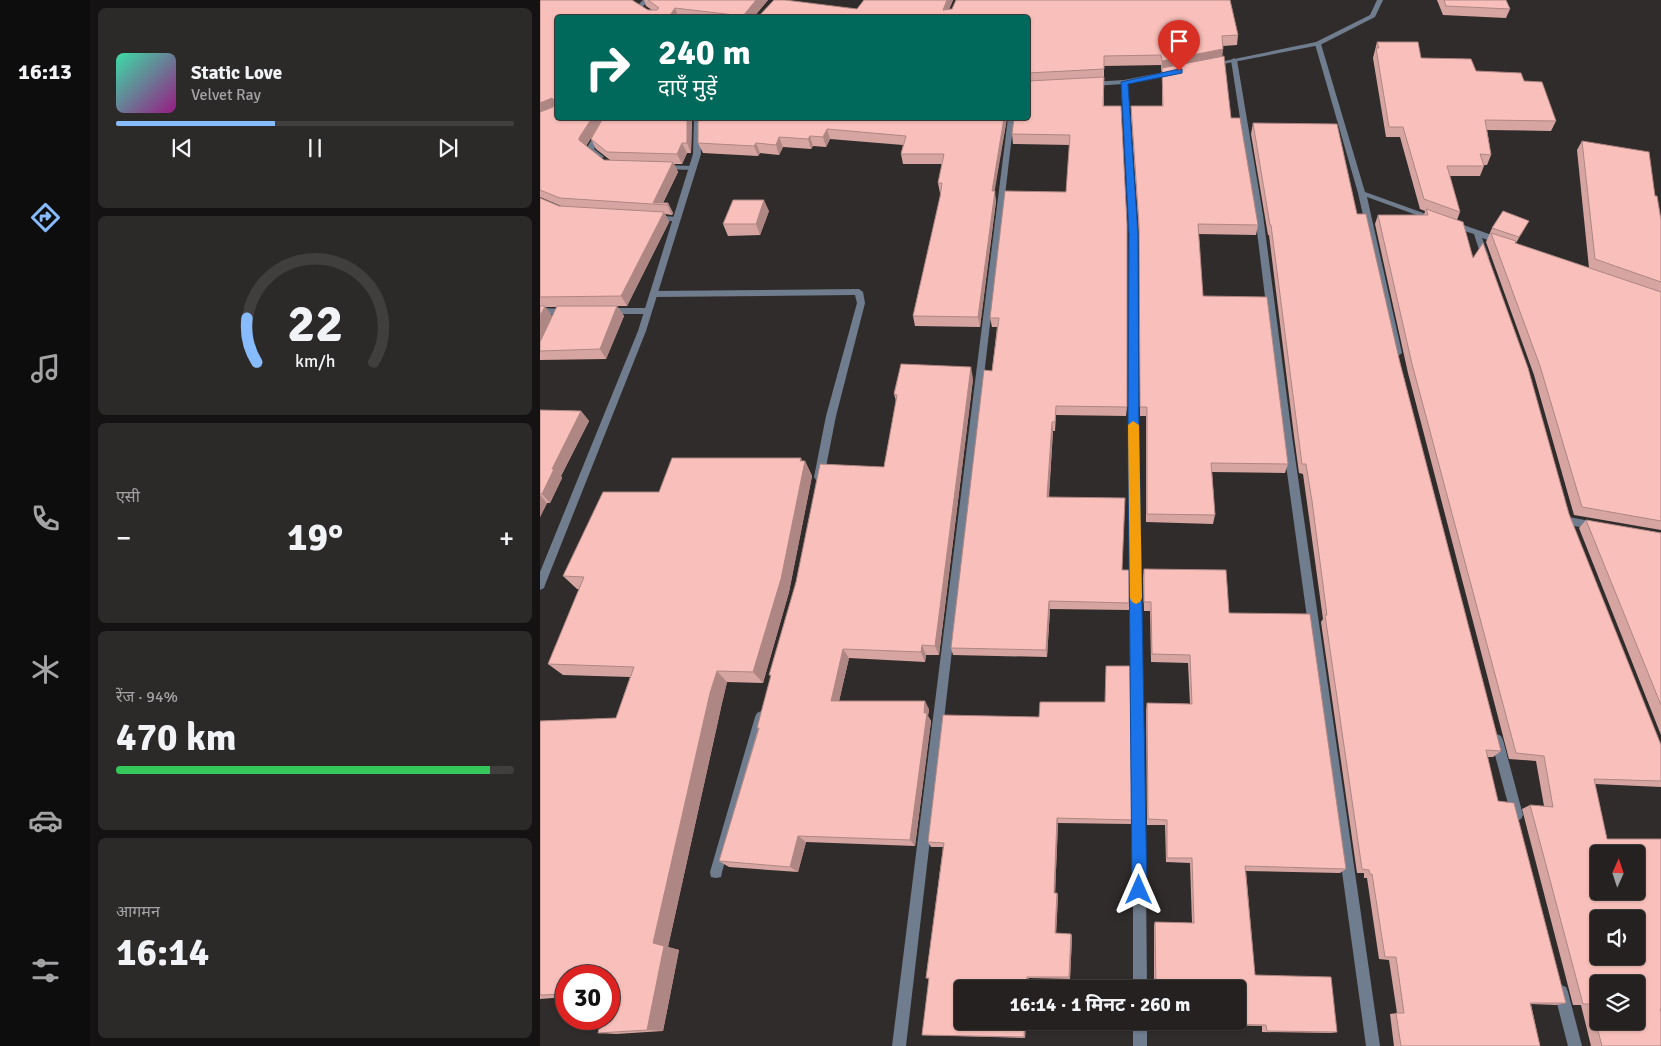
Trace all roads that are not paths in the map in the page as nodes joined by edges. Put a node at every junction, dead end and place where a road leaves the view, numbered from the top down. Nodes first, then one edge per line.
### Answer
1 (647, 0) edge
2 (1380, 0) edge
3 (640, 7) edge
4 (1318, 44) junction
5 (1234, 60) junction
6 (1207, 66) edge
7 (1179, 71) edge
8 (1124, 82) junction
9 (1086, 84) edge
10 (607, 120) edge
11 (697, 120) edge
12 (1011, 120) edge
13 (603, 160) edge
14 (656, 167) edge
15 (693, 168) junction
16 (1362, 193) junction
17 (640, 216) edge
18 (677, 219) junction
19 (1477, 233) junction
20 (1504, 243) edge
21 (1489, 269) edge
22 (653, 294) junction
23 (540, 311) edge
24 (599, 311) edge
25 (648, 311) junction
26 (579, 312) edge
27 (1400, 363) edge
28 (818, 484) edge
29 (1569, 522) edge
30 (1608, 528) edge
31 (540, 585) edge
32 (764, 704) edge
33 (1495, 730) edge
34 (1519, 826) edge
35 (716, 872) dead end
36 (1558, 979) edge
37 (1140, 980) edge
38 (1140, 1030) edge
39 (899, 1046) edge
40 (1140, 1046) edge
41 (1373, 1046) edge
42 (1575, 1046) edge

1 - 3 street
2 - 4 street
4 - 5 street
4 - 16 street
5 - 6 street
5 - 41 street
7 - 8 street
8 - 9 street
8 - 37 street
10 - 13 street
11 - 15 street
12 - 39 street
14 - 15 street
15 - 18 street
16 - 19 street
16 - 27 street
17 - 18 street
18 - 22 street
19 - 20 street
19 - 21 street
22 - 25 street
22 - 28 street
23 - 26 street
24 - 25 street
25 - 31 street
29 - 30 street
32 - 35 street
33 - 34 street
36 - 42 street
38 - 40 street

